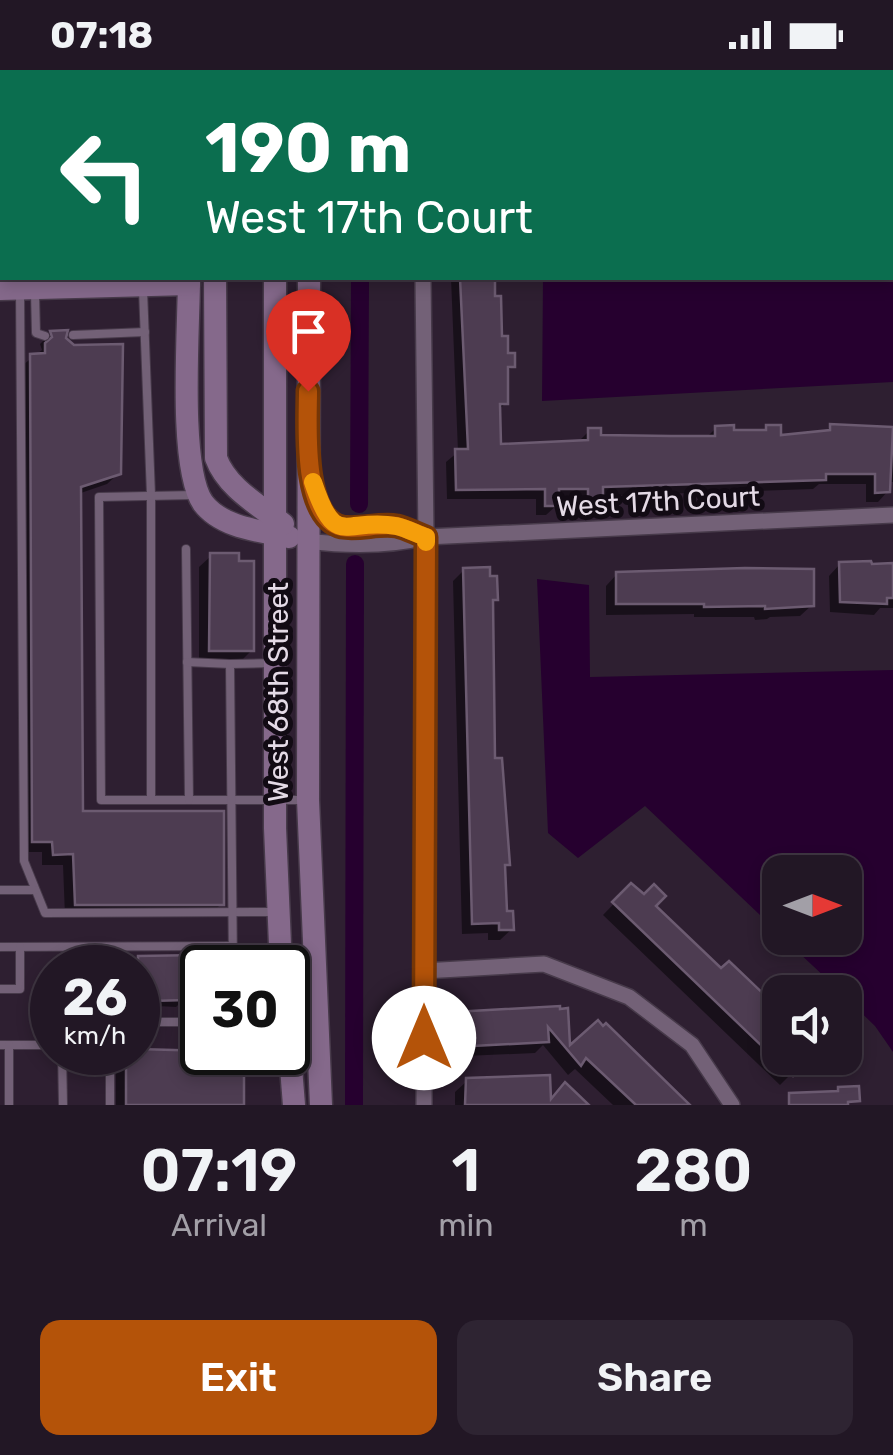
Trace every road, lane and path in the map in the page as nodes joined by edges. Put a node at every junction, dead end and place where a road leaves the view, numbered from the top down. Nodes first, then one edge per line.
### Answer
1 (215, 280) edge
2 (274, 280) edge
3 (308, 280) edge
4 (423, 280) edge
5 (189, 281) edge
6 (67, 283) edge
7 (143, 286) junction
8 (18, 289) edge
9 (215, 321) junction
10 (145, 332) junction
11 (73, 335) dead end
12 (46, 336) dead end
13 (274, 450) junction
14 (308, 466) junction
15 (221, 472) junction
16 (151, 496) junction
17 (202, 499) junction
18 (893, 515) edge
19 (275, 526) junction
20 (426, 537) junction
21 (307, 541) junction
22 (186, 549) dead end
23 (188, 662) junction
24 (275, 663) junction
25 (230, 664) junction
26 (152, 800) junction
27 (189, 800) junction
28 (232, 800) junction
29 (276, 800) junction
30 (308, 800) junction
31 (0, 890) edge
32 (35, 890) junction
33 (278, 912) junction
34 (233, 913) junction
35 (232, 945) edge
36 (280, 945) edge
37 (180, 946) edge
38 (0, 947) edge
39 (20, 947) junction
40 (424, 971) junction
41 (0, 989) edge
42 (4, 1045) edge
43 (30, 1045) edge
44 (62, 1075) edge
45 (110, 1075) edge
46 (292, 1075) edge
47 (9, 1105) edge
48 (63, 1105) edge
49 (110, 1105) edge
50 (294, 1105) edge
51 (321, 1105) edge
52 (424, 1105) edge
53 (732, 1105) edge

1 - 9 main road
2 - 13 main road, West 68th Street
3 - 14 main road, West 68th Street
4 - 20 street
5 - 7 main road
5 - 9 main road
5 - 17 main road
6 - 7 main road
6 - 8 main road
7 - 10 lane
8 - 12 lane
8 - 32 lane
9 - 15 main road
10 - 11 lane
10 - 16 lane
13 - 15 main road
13 - 19 main road, West 68th Street
14 - 20 street, West 17th Court
14 - 21 main road, West 68th Street
15 - 19 main road
16 - 17 lane
16 - 26 lane
16 - 26 lane
17 - 19 main road
18 - 20 street, West 17th Court
19 - 21 main road
19 - 24 main road, West 68th Street
20 - 21 street, West 17th Court
20 - 40 street
21 - 30 main road, West 68th Street
22 - 23 lane
23 - 25 lane
23 - 27 lane
24 - 25 lane
24 - 29 main road, West 68th Street
25 - 28 lane
26 - 27 lane
27 - 28 lane
28 - 29 lane
28 - 34 lane
29 - 30 lane
29 - 33 main road, West 68th Street
30 - 51 main road, West 68th Street
31 - 32 lane
32 - 34 lane
33 - 34 lane
33 - 36 main road, West 68th Street
34 - 35 lane
37 - 39 lane
38 - 39 lane
39 - 41 lane
40 - 52 street
40 - 53 street
42 - 43 lane
42 - 47 lane
44 - 48 lane
45 - 49 lane
46 - 50 main road

